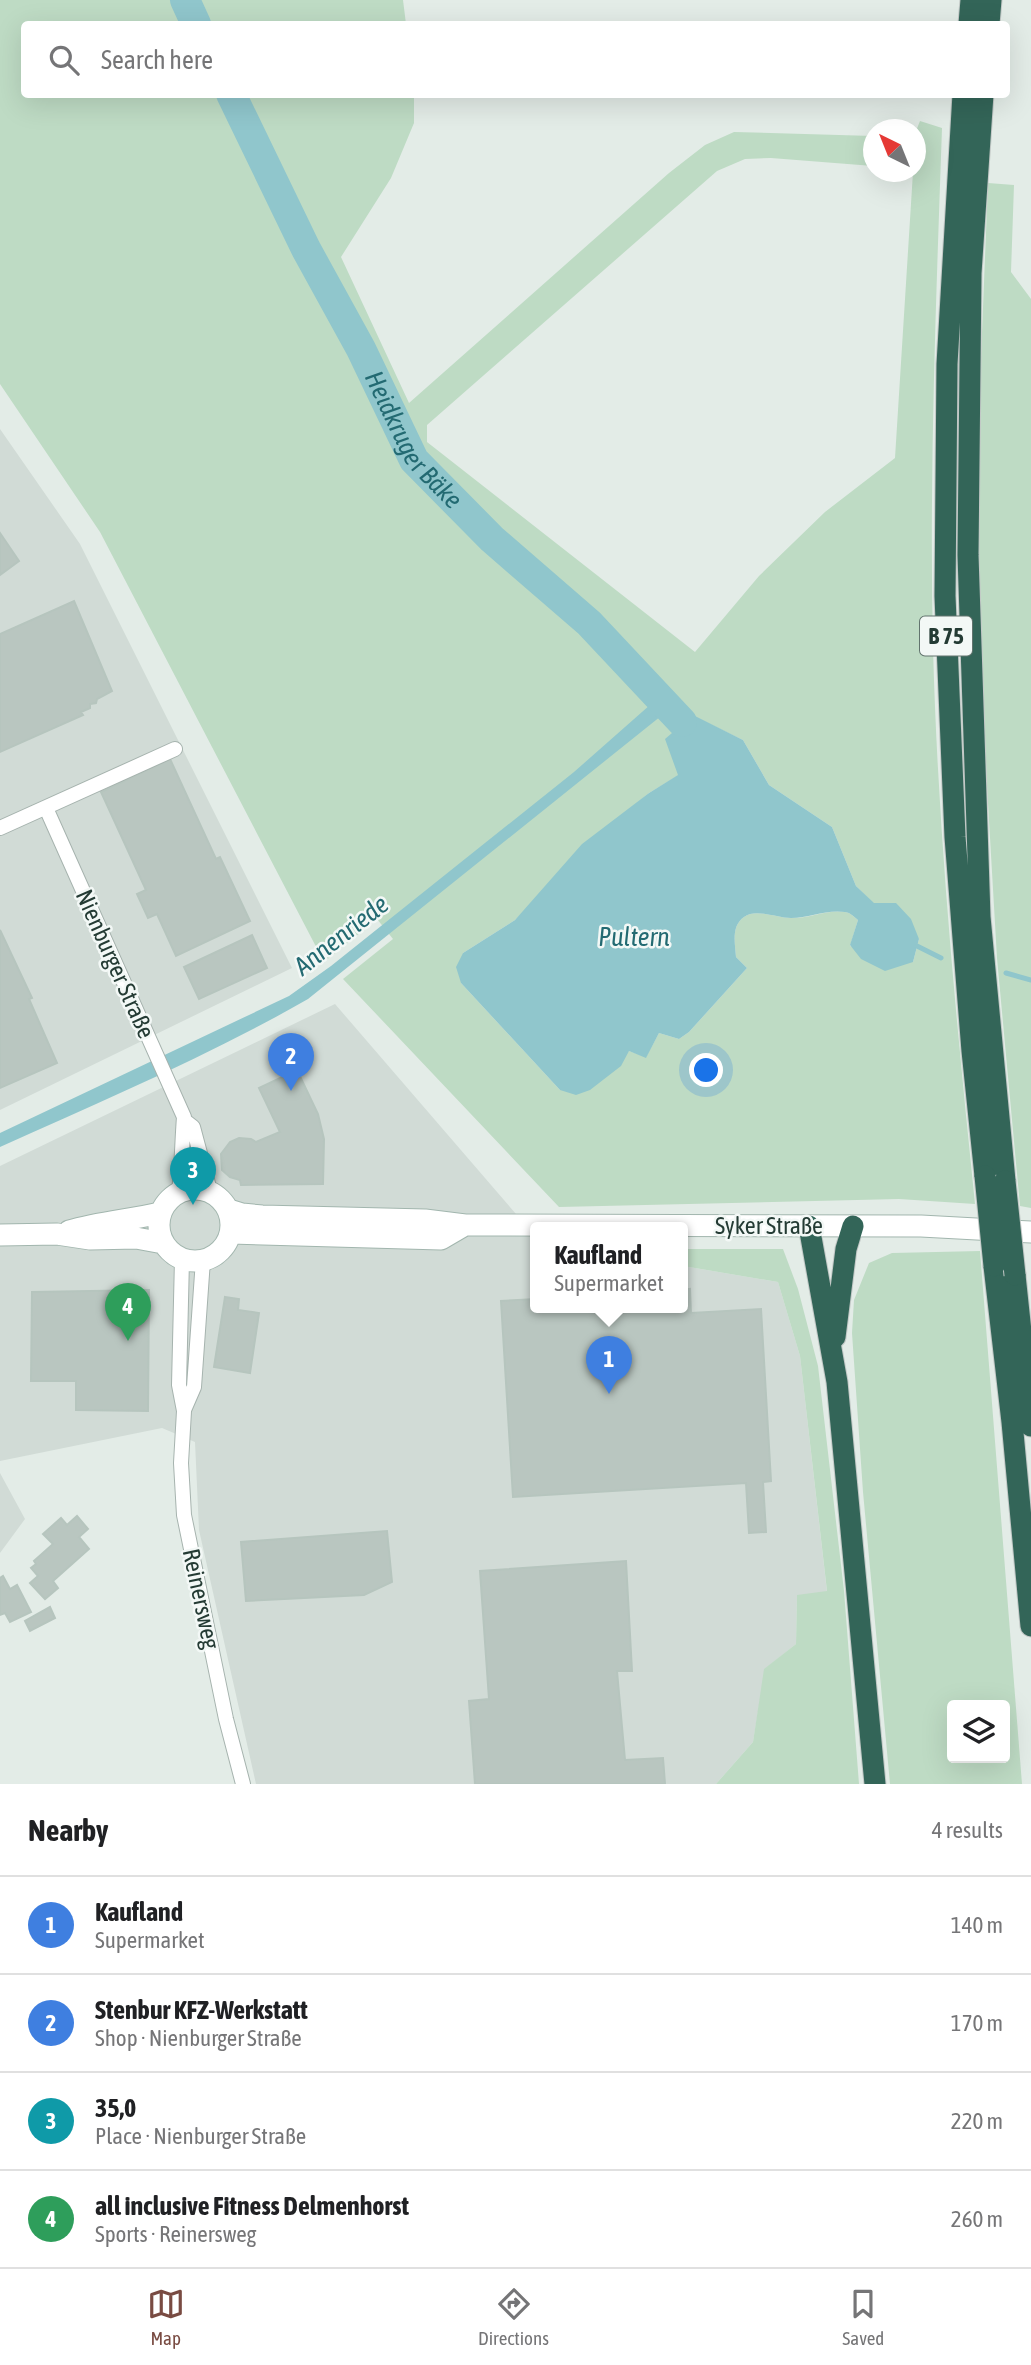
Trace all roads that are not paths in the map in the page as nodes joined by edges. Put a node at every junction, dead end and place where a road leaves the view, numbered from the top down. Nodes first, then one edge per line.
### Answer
1 (971, 0) edge
2 (991, 0) edge
3 (968, 21) edge
4 (989, 21) edge
5 (963, 98) edge
6 (983, 98) edge
7 (175, 749) dead end
8 (46, 808) junction
9 (0, 828) edge
10 (184, 1121) junction
11 (995, 1179) junction
12 (210, 1191) junction
13 (179, 1192) junction
14 (229, 1210) junction
15 (160, 1213) junction
16 (466, 1225) junction
17 (530, 1225) edge
18 (688, 1226) edge
19 (809, 1226) junction
20 (853, 1226) junction
21 (1031, 1232) edge
22 (231, 1233) junction
23 (57, 1234) junction
24 (0, 1236) edge
25 (163, 1243) junction
26 (193, 1260) junction
27 (832, 1356) junction
28 (184, 1411) junction
29 (1031, 1426) edge
30 (1031, 1626) edge
31 (243, 1784) edge
32 (875, 1784) edge

1 - 3 highway
2 - 4 highway
5 - 11 highway, B 75
6 - 11 highway, B 75
7 - 8 street
8 - 9 street
8 - 10 street, Nienburger Straße
10 - 12 street, Nienburger Straße
10 - 13 street, Nienburger Straße
11 - 29 highway, B 75, bridge
11 - 30 highway, B 75, bridge
12 - 13 main road
12 - 14 main road
13 - 15 main road
14 - 16 main road, Syker Straße
14 - 22 main road
15 - 23 main road
15 - 25 main road
16 - 17 main road, Syker Straße
16 - 22 main road, Syker Straße
18 - 19 main road, Syker Straße
19 - 20 main road, Syker Straße
19 - 27 highway
20 - 21 main road, Syker Straße
20 - 27 highway
22 - 26 main road
23 - 24 main road
23 - 25 main road
25 - 26 main road
26 - 28 street, Reinersweg
26 - 28 street, Reinersweg
27 - 32 highway
28 - 31 street, Reinersweg

